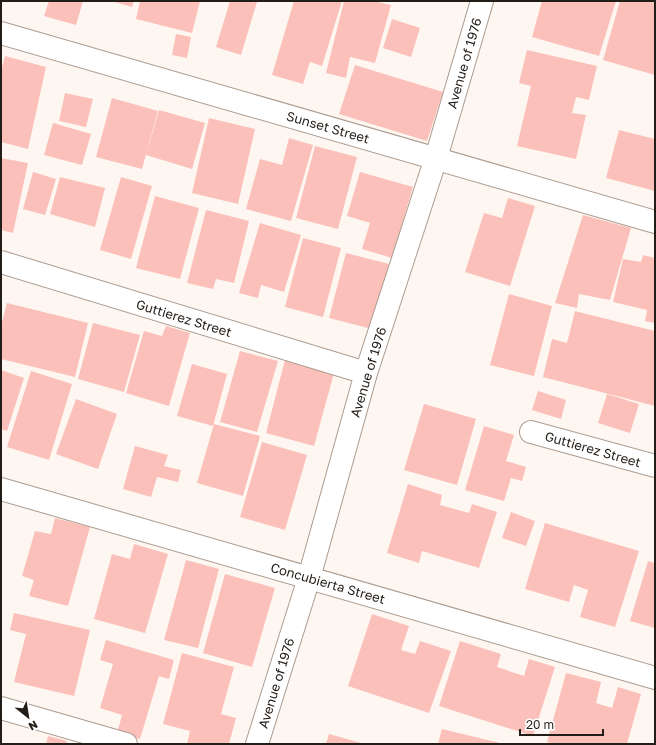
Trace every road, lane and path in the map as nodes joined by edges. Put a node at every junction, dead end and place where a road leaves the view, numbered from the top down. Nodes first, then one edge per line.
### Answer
1 (482, 1) edge
2 (1, 33) edge
3 (436, 158) junction
4 (655, 222) edge
5 (1, 262) edge
6 (366, 373) junction
7 (531, 432) dead end
8 (655, 466) edge
9 (1, 489) edge
10 (309, 578) junction
11 (655, 678) edge
12 (1, 708) edge
13 (126, 744) edge
14 (257, 744) edge

1 - 3 street, Avenue of 1976
2 - 3 street, Sunset Street
3 - 4 street, Sunset Street
3 - 6 street, Avenue of 1976
5 - 6 street, Guttierez Street
6 - 10 street, Avenue of 1976
7 - 8 street, Guttierez Street
9 - 10 street, Concubierta Street
10 - 11 street, Concubierta Street
10 - 14 street, Avenue of 1976
12 - 13 street

